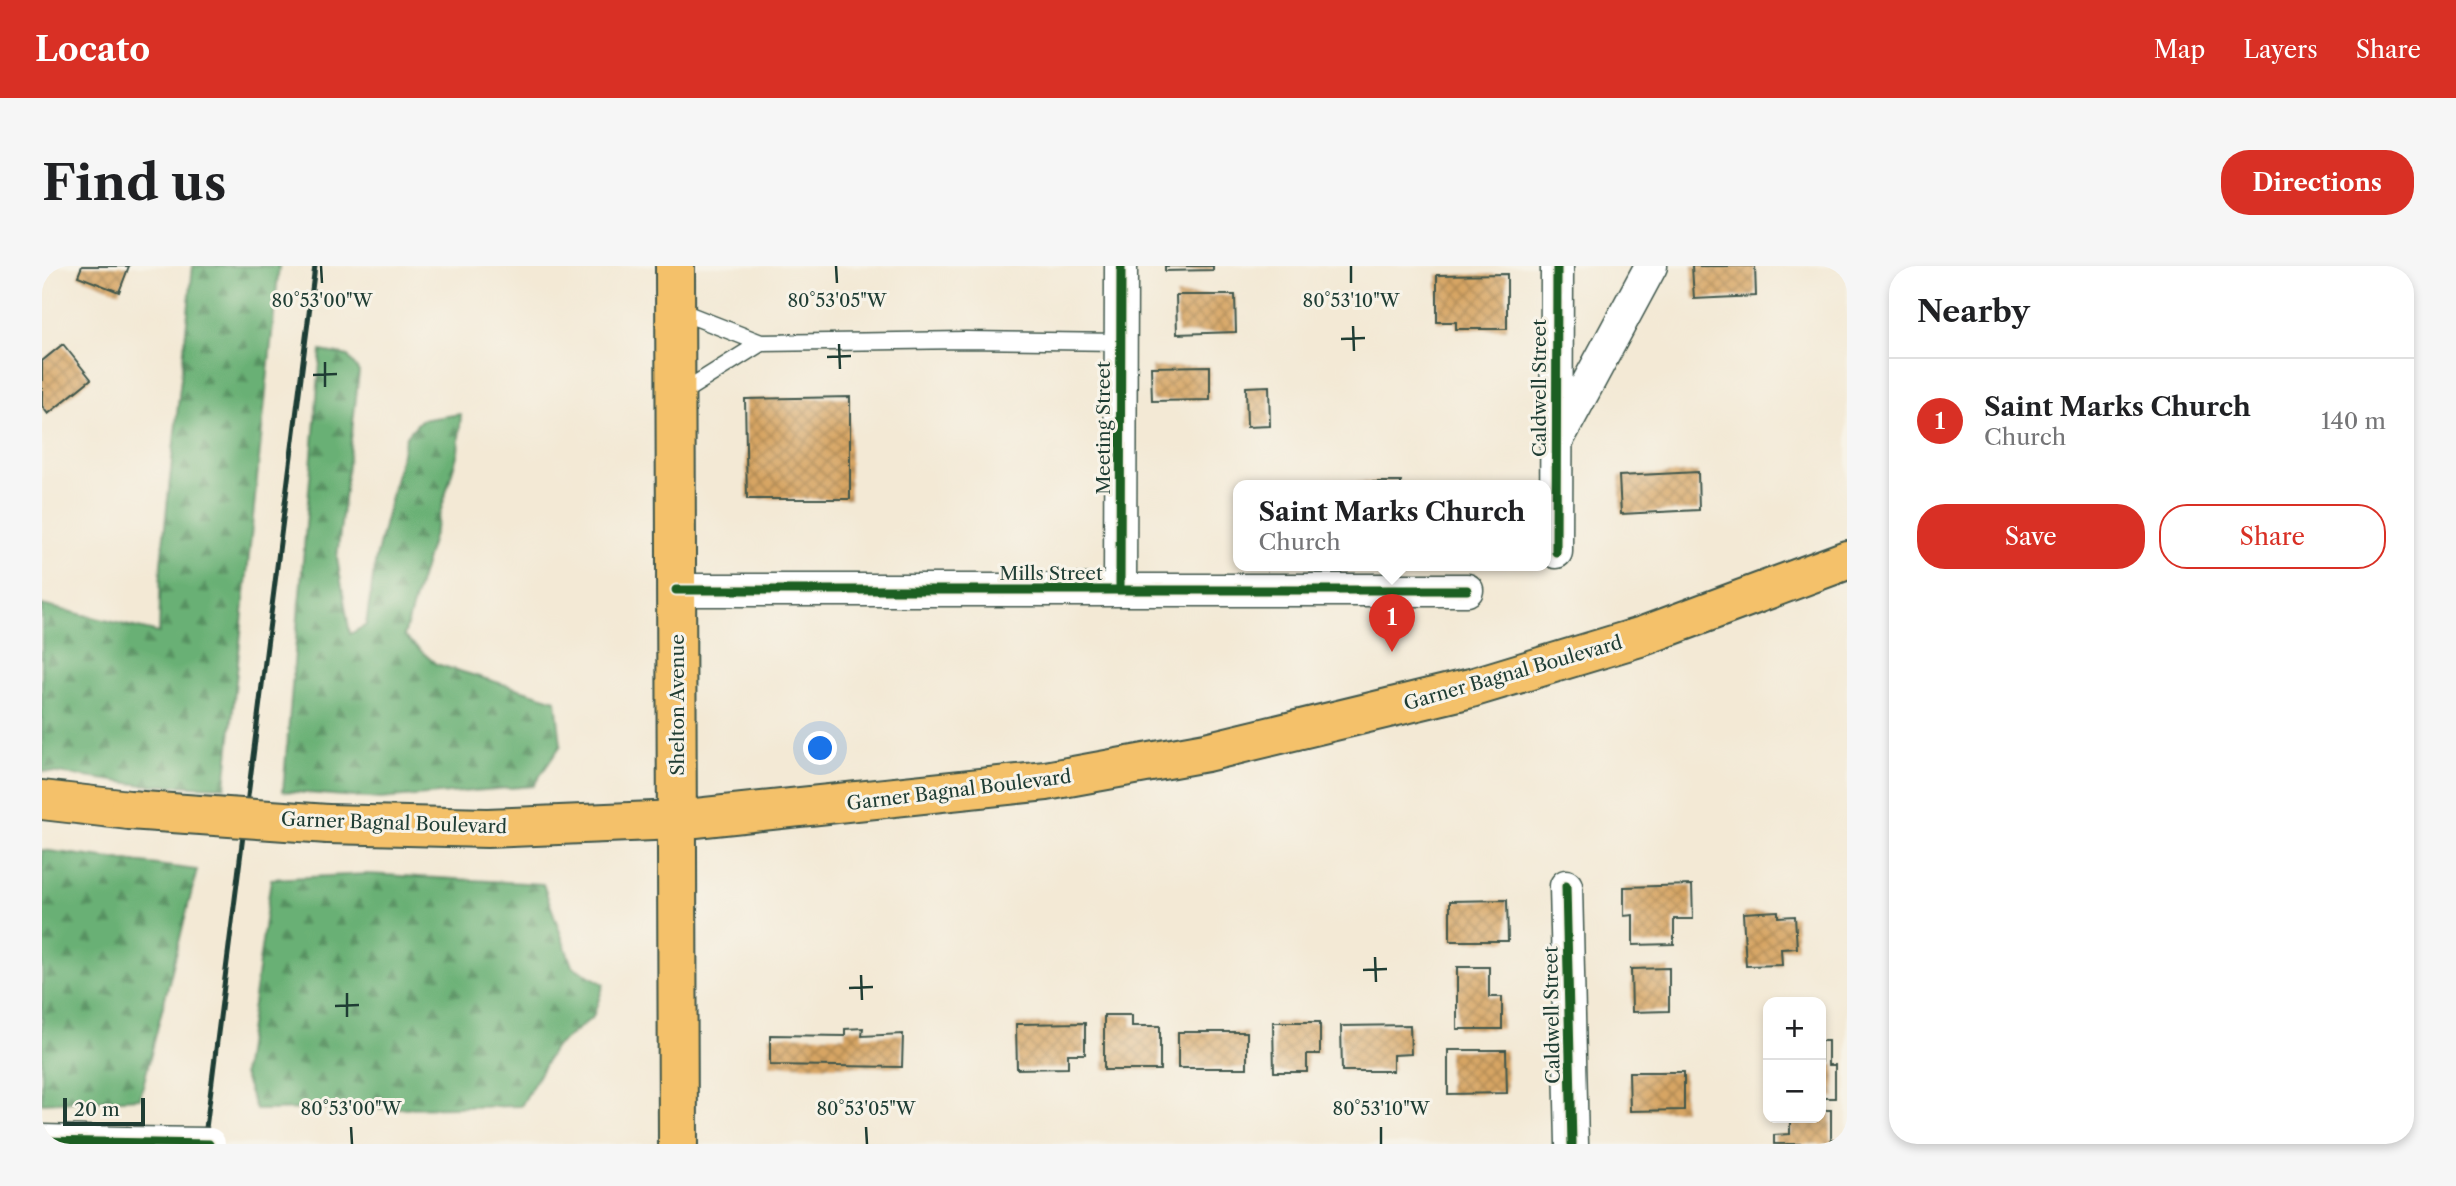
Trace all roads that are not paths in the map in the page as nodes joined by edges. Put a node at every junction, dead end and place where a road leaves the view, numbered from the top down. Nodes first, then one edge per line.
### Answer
1 (675, 266) edge
2 (1121, 266) edge
3 (1557, 266) edge
4 (1651, 266) edge
5 (676, 310) junction
6 (1121, 342) junction
7 (761, 343) junction
8 (676, 396) junction
9 (1556, 442) junction
10 (1556, 552) dead end
11 (1847, 559) edge
12 (676, 590) junction
13 (1120, 590) junction
14 (1467, 590) dead end
15 (42, 800) edge
16 (677, 820) junction
17 (1566, 886) dead end
18 (42, 1141) edge
19 (126, 1143) edge
20 (209, 1144) edge
21 (678, 1144) edge
22 (1572, 1144) edge

1 - 5 main road, Shelton Avenue
2 - 6 street, Meeting Street
3 - 9 street, Caldwell Street
4 - 9 street
5 - 7 lane
5 - 8 main road, Shelton Avenue
6 - 7 lane
6 - 13 street, Meeting Street
7 - 8 lane
8 - 12 main road, Shelton Avenue
9 - 10 street, Caldwell Street
11 - 16 main road, Garner Bagnal Boulevard
12 - 13 street, Mills Street
12 - 16 main road, Shelton Avenue
13 - 14 street, Mills Street
15 - 16 main road, Garner Bagnal Boulevard, bridge
16 - 21 main road, Shelton Avenue
17 - 22 street, Caldwell Street
18 - 19 street
19 - 20 street, bridge

